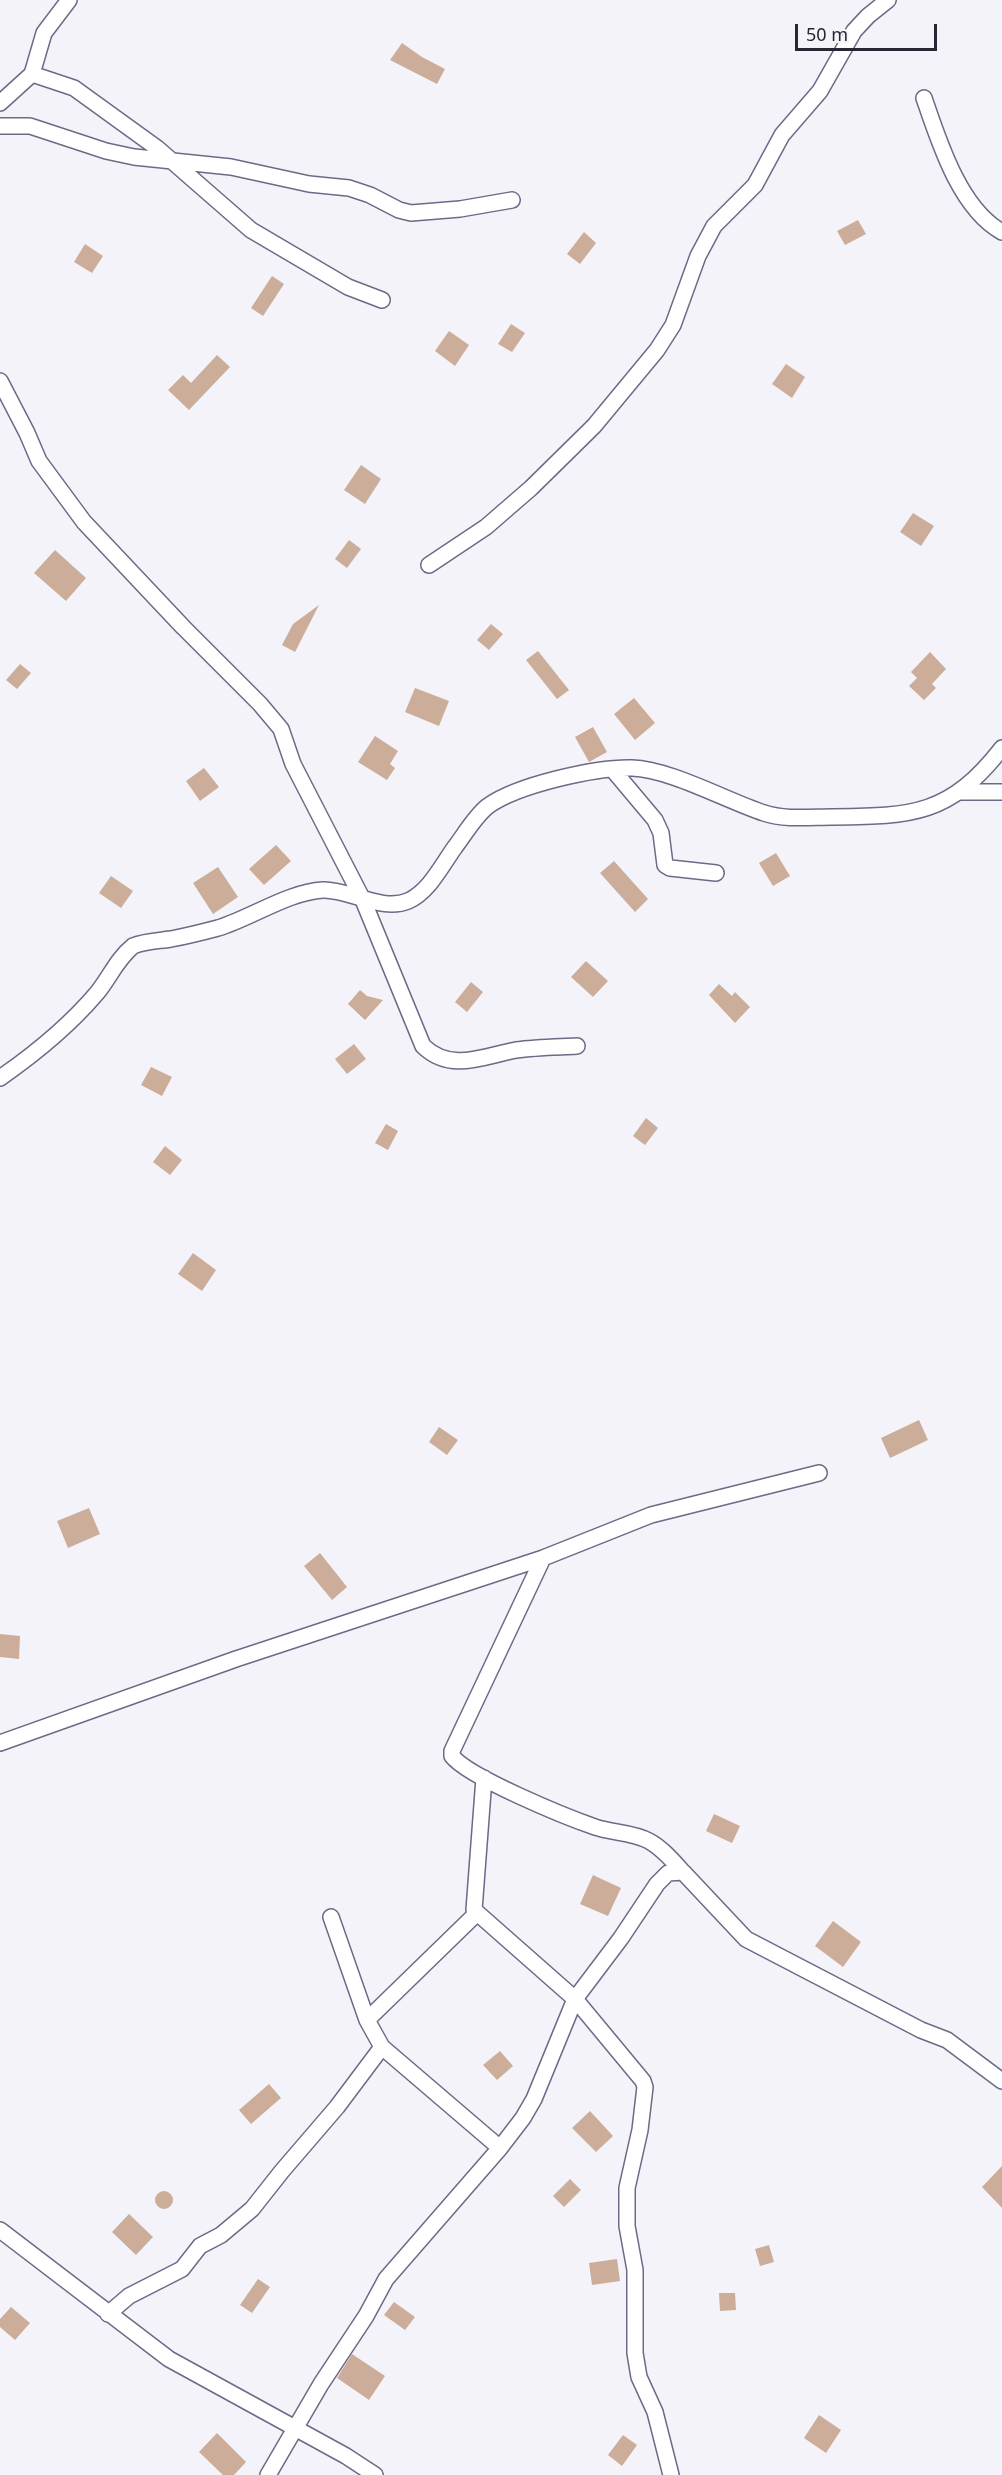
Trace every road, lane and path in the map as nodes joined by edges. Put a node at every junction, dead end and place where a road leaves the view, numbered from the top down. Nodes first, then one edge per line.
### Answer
1 (69, 0) edge
2 (888, 0) edge
3 (32, 74) junction
4 (924, 98) dead end
5 (0, 103) edge
6 (0, 126) edge
7 (172, 160) junction
8 (512, 200) dead end
9 (1002, 232) edge
10 (382, 300) dead end
11 (0, 381) edge
12 (429, 565) dead end
13 (1002, 748) edge
14 (614, 770) junction
15 (958, 792) junction
16 (1002, 792) edge
17 (716, 873) dead end
18 (363, 900) junction
19 (577, 1046) dead end
20 (0, 1078) edge
21 (819, 1473) dead end
22 (543, 1558) junction
23 (0, 1743) edge
24 (484, 1778) junction
25 (683, 1872) junction
26 (476, 1914) junction
27 (331, 1917) dead end
28 (575, 1999) junction
29 (367, 2020) junction
30 (382, 2047) junction
31 (1002, 2080) edge
32 (500, 2148) junction
33 (0, 2230) edge
34 (108, 2314) junction
35 (294, 2428) junction
36 (268, 2475) edge
37 (375, 2475) edge
38 (670, 2475) edge

1 - 3 street
2 - 12 street
3 - 5 street
3 - 7 street
4 - 9 street
6 - 7 street
7 - 8 street
7 - 10 street
11 - 18 street
13 - 15 street
14 - 15 street
14 - 17 street
14 - 18 street
15 - 16 street
18 - 19 street
18 - 20 street
21 - 22 street
22 - 23 street
22 - 24 street
24 - 25 street
24 - 26 street
25 - 28 street
25 - 31 street
26 - 28 street
26 - 29 street
27 - 29 street
28 - 32 street
28 - 38 street
29 - 30 street
30 - 32 street
30 - 34 street
32 - 35 street
33 - 34 street
34 - 35 street
35 - 36 street
35 - 37 street

